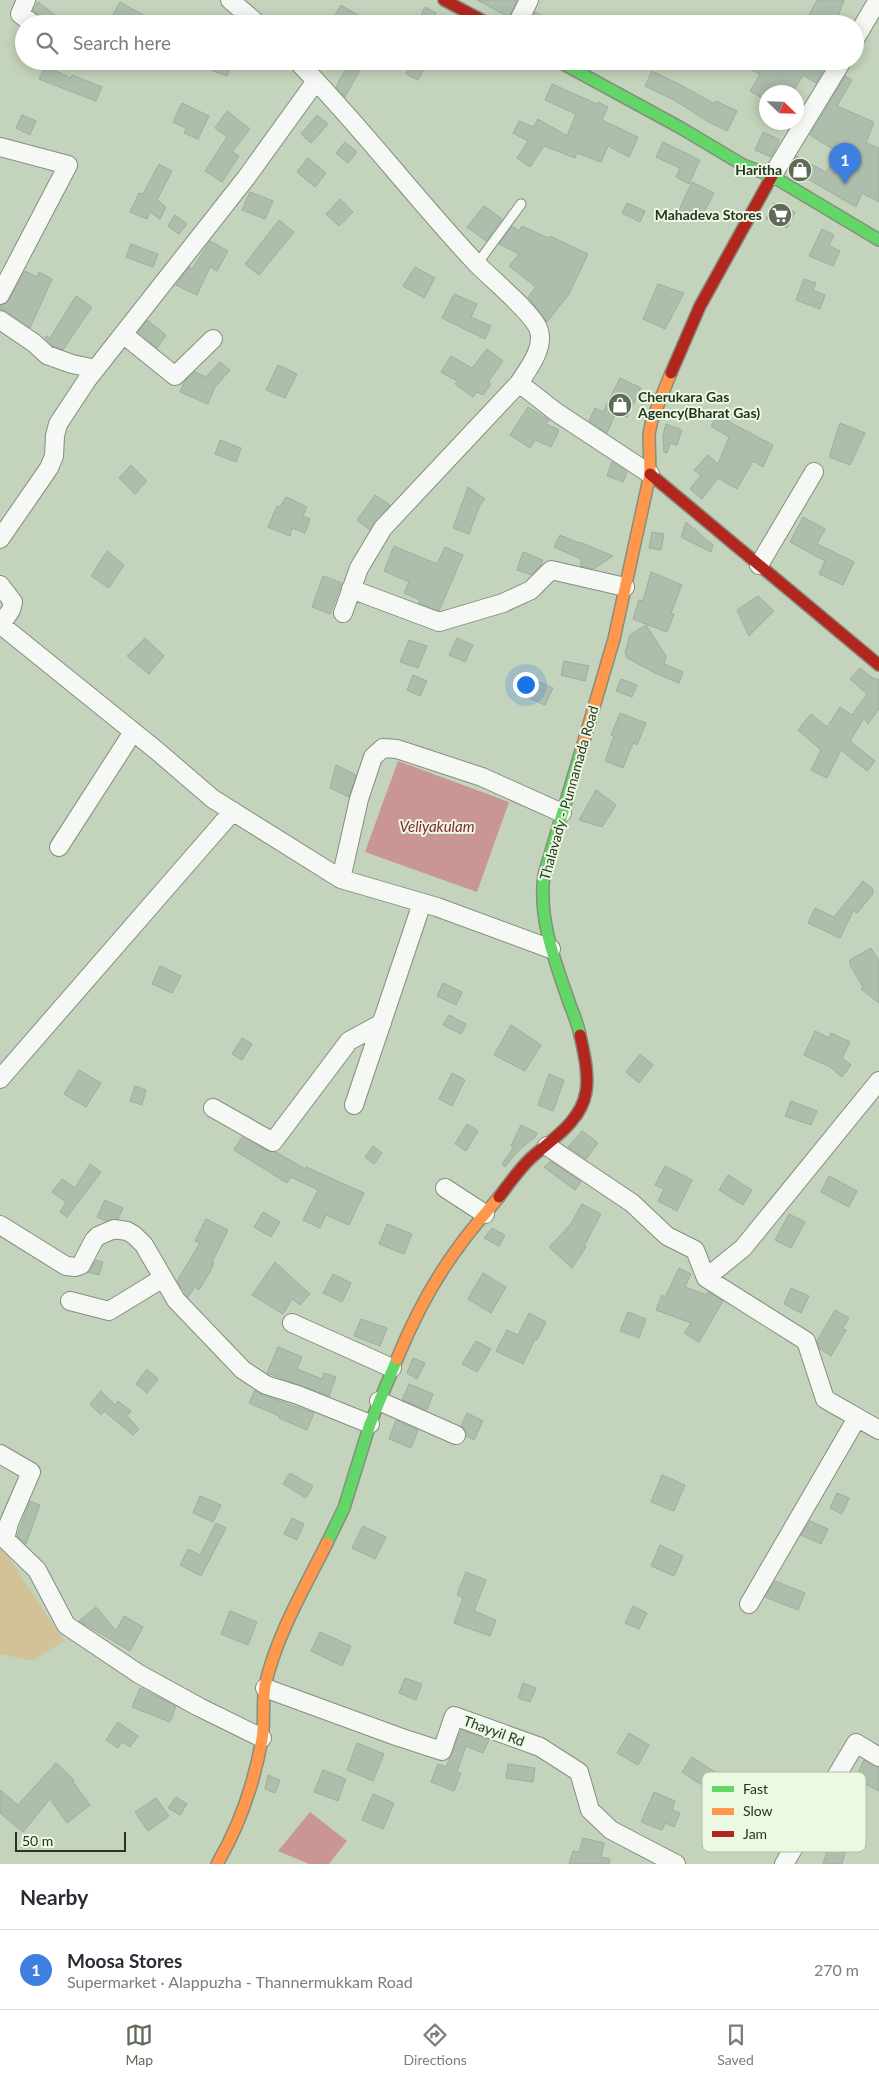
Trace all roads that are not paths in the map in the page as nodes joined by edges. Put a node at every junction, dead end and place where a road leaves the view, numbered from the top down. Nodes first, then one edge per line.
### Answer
1 (26, 0) edge
2 (230, 0) edge
3 (444, 0) edge
4 (529, 0) edge
5 (878, 0) edge
6 (21, 15) edge
7 (248, 15) edge
8 (472, 15) edge
9 (522, 15) edge
10 (864, 24) edge
11 (306, 70) edge
12 (575, 70) edge
13 (837, 70) edge
14 (316, 80) junction
15 (0, 147) edge
16 (772, 176) junction
17 (521, 204) dead end
18 (879, 240) edge
19 (477, 264) junction
20 (5, 274) edge
21 (0, 295) edge
22 (0, 320) edge
23 (124, 334) junction
24 (213, 339) dead end
25 (96, 369) junction
26 (520, 383) junction
27 (814, 472) dead end
28 (650, 474) junction
29 (0, 539) edge
30 (759, 565) junction
31 (0, 585) edge
32 (625, 588) junction
33 (351, 590) junction
34 (343, 613) dead end
35 (0, 626) edge
36 (879, 665) edge
37 (133, 732) junction
38 (232, 811) junction
39 (562, 813) junction
40 (59, 848) dead end
41 (341, 878) junction
42 (422, 903) junction
43 (551, 949) junction
44 (382, 1023) junction
45 (0, 1079) edge
46 (879, 1081) edge
47 (354, 1105) dead end
48 (213, 1108) dead end
49 (547, 1146) junction
50 (445, 1188) dead end
51 (485, 1214) junction
52 (0, 1225) edge
53 (163, 1278) junction
54 (706, 1278) junction
55 (70, 1301) dead end
56 (292, 1323) dead end
57 (392, 1368) junction
58 (379, 1402) junction
59 (857, 1418) junction
60 (370, 1424) junction
61 (879, 1430) edge
62 (456, 1435) dead end
63 (0, 1454) edge
64 (748, 1604) dead end
65 (265, 1688) junction
66 (262, 1738) junction
67 (879, 1758) edge
68 (839, 1772) edge
69 (791, 1852) edge
70 (217, 1864) edge
71 (676, 1864) edge
72 (784, 1864) edge

1 - 6 street
2 - 7 street
3 - 8 main road
4 - 9 street
5 - 10 street
11 - 14 street
12 - 16 main road
13 - 16 street, Thalavady - Punnamada Road
14 - 19 street
14 - 23 street
15 - 20 street
16 - 18 main road
16 - 28 main road, Thalavady - Punnamada Road
17 - 19 lane
19 - 26 street
20 - 21 street
22 - 25 street
23 - 24 street
23 - 25 street
25 - 29 street
26 - 28 street
26 - 33 street
27 - 30 street
28 - 30 main road
28 - 32 main road, Thalavady - Punnamada Road
30 - 36 main road
31 - 35 street
32 - 33 street
32 - 39 main road, Thalavady - Punnamada Road
33 - 34 street
35 - 37 street
37 - 38 street
37 - 40 street
38 - 41 street
38 - 45 street
39 - 41 street
39 - 43 main road, Thalavady - Punnamada Road
41 - 42 street
42 - 43 street
42 - 44 street
43 - 49 main road, Thalavady - Punnamada Road
44 - 47 street
44 - 48 street
46 - 54 street
49 - 51 main road, Thalavady - Punnamada Road
49 - 54 street
50 - 51 street
51 - 57 main road, Thalavady - Punnamada Road
52 - 53 street
53 - 55 street
53 - 60 street
54 - 59 street
56 - 57 street
57 - 58 main road, Thalavady - Punnamada Road
58 - 60 main road, Thalavady - Punnamada Road
58 - 62 street
59 - 61 street
59 - 64 street
60 - 65 main road, Thalavady - Punnamada Road
63 - 66 street
65 - 66 main road, Thalavady - Punnamada Road
65 - 71 street, Thayyil Rd
66 - 70 main road, Thalavady - Punnamada Road
67 - 68 street
69 - 72 street

